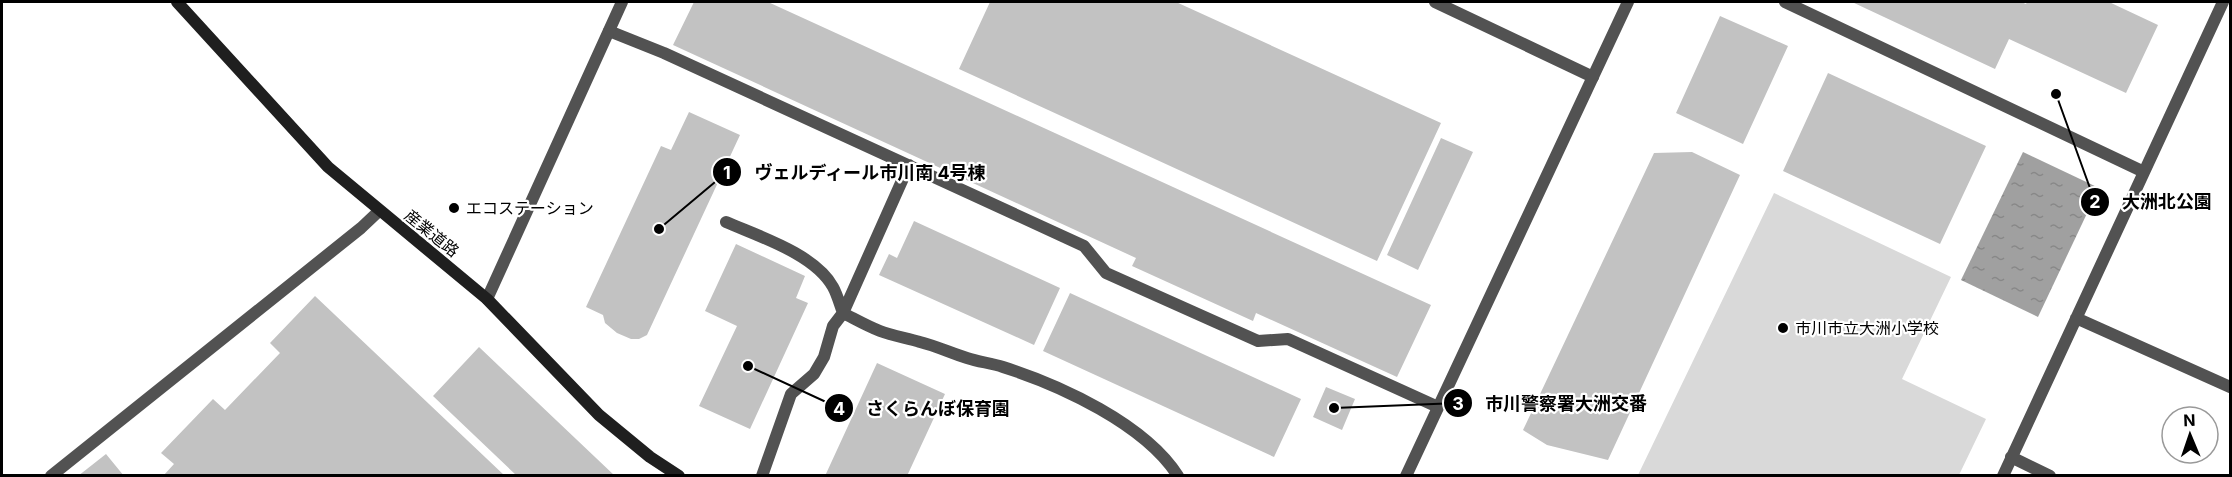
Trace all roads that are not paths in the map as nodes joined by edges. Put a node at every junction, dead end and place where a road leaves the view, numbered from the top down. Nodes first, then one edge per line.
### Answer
1 (177, 2) edge
2 (622, 2) edge
3 (1435, 2) edge
4 (1628, 2) edge
5 (1785, 2) edge
6 (2223, 2) edge
7 (609, 31) junction
8 (1593, 77) junction
9 (909, 165) junction
10 (2144, 172) junction
11 (379, 211) junction
12 (726, 222) dead end
13 (487, 299) junction
14 (843, 313) junction
15 (2076, 318) junction
16 (2230, 387) edge
17 (1438, 407) junction
18 (2012, 457) junction
19 (51, 476) edge
20 (679, 476) edge
21 (762, 476) edge
22 (1178, 476) edge
23 (1406, 476) edge
24 (2003, 476) edge
25 (2050, 476) edge

1 - 11 main road, 産業道路
2 - 7 street
3 - 8 street
4 - 8 street
5 - 10 street
6 - 10 street
7 - 9 street
7 - 13 street
8 - 17 street
9 - 14 street
9 - 17 street
10 - 15 street
11 - 13 main road, 産業道路
11 - 19 street
12 - 14 street
13 - 20 main road, 産業道路
14 - 21 street
14 - 22 street
15 - 16 street
15 - 18 street
17 - 23 street
18 - 24 street
18 - 25 street

